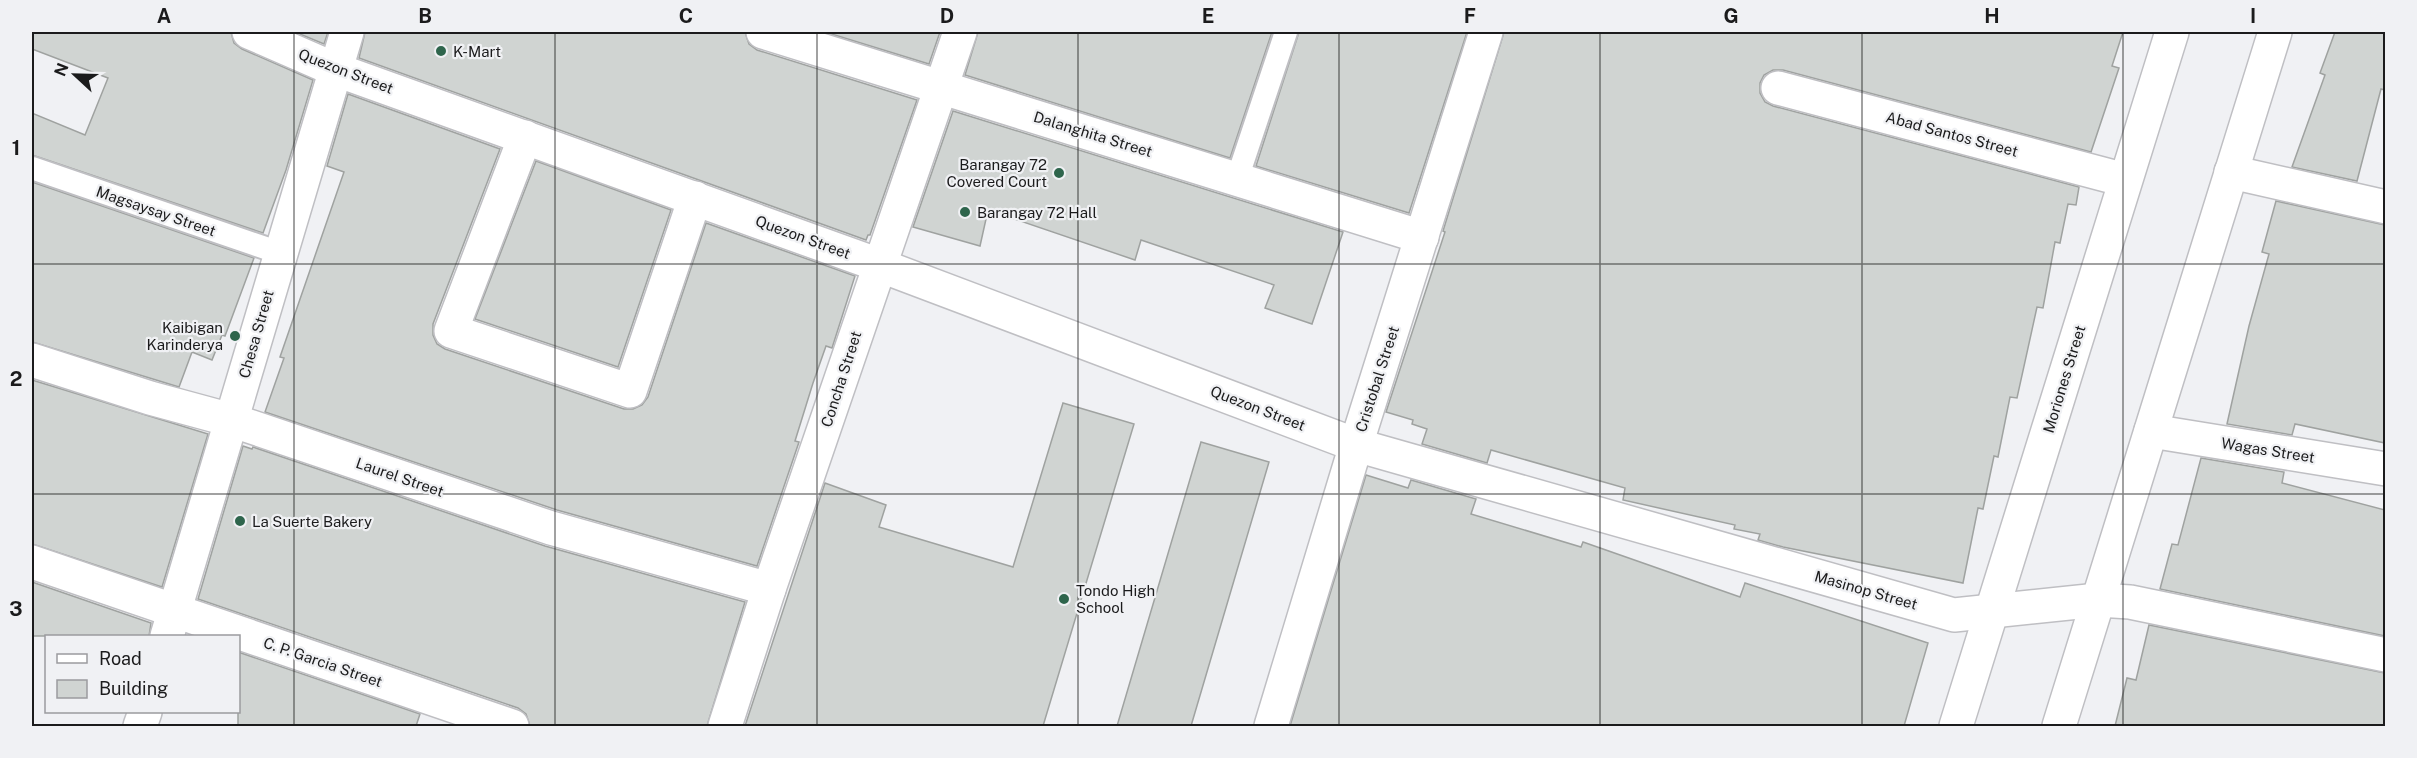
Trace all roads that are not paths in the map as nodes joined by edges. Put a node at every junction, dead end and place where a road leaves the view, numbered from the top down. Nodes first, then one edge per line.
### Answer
1 (249, 32) edge
2 (347, 32) edge
3 (763, 32) edge
4 (960, 32) edge
5 (1286, 32) edge
6 (1486, 32) edge
7 (2172, 32) edge
8 (2275, 32) edge
9 (334, 69) junction
10 (941, 87) junction
11 (1778, 88) dead end
12 (525, 137) junction
13 (32, 168) edge
14 (2231, 172) junction
15 (1237, 179) junction
16 (2125, 180) junction
17 (695, 198) junction
18 (2385, 207) edge
19 (1422, 237) junction
20 (280, 253) junction
21 (879, 265) junction
22 (32, 360) edge
23 (231, 420) junction
24 (2151, 431) junction
25 (1356, 445) junction
26 (2385, 469) edge
27 (32, 562) edge
28 (769, 590) junction
29 (2098, 600) junction
30 (1992, 609) junction
31 (170, 624) edge
32 (207, 635) edge
33 (240, 645) edge
34 (2385, 656) edge
35 (512, 726) edge
36 (725, 726) edge
37 (1271, 726) edge
38 (1956, 726) edge
39 (2059, 726) edge

1 - 9 street, Quezon Street
2 - 9 street, Chesa Street
3 - 10 street, Dalanghita Street
4 - 10 street, Concha Street
5 - 15 lane
6 - 19 street, Cristobal Street
7 - 16 street, Moriones Street
8 - 14 street
9 - 12 street, Quezon Street
9 - 20 street, Chesa Street
10 - 15 street, Dalanghita Street
10 - 21 street, Concha Street
11 - 16 street, Abad Santos Street
12 - 17 street, Quezon Street
12 - 17 street
13 - 20 lane, Magsaysay Street
14 - 18 street
14 - 24 street
15 - 19 street, Dalanghita Street
16 - 30 street, Moriones Street
17 - 21 street, Quezon Street
19 - 25 street, Cristobal Street
20 - 23 street, Chesa Street
21 - 25 street, Quezon Street
21 - 28 street, Concha Street
22 - 23 street, Laurel Street
23 - 28 street, Laurel Street
23 - 31 street, Chesa Street
24 - 26 street, Wagas Street
24 - 29 street
25 - 30 street, Masinop Street
25 - 37 street, Cristobal Street
27 - 31 street, C. P. Garcia Street
28 - 36 street, Concha Street
29 - 30 street, Masinop Street
29 - 34 street, Masinop Street
29 - 39 street
30 - 38 street, Moriones Street
31 - 32 street, C. P. Garcia Street
33 - 35 street, C. P. Garcia Street

